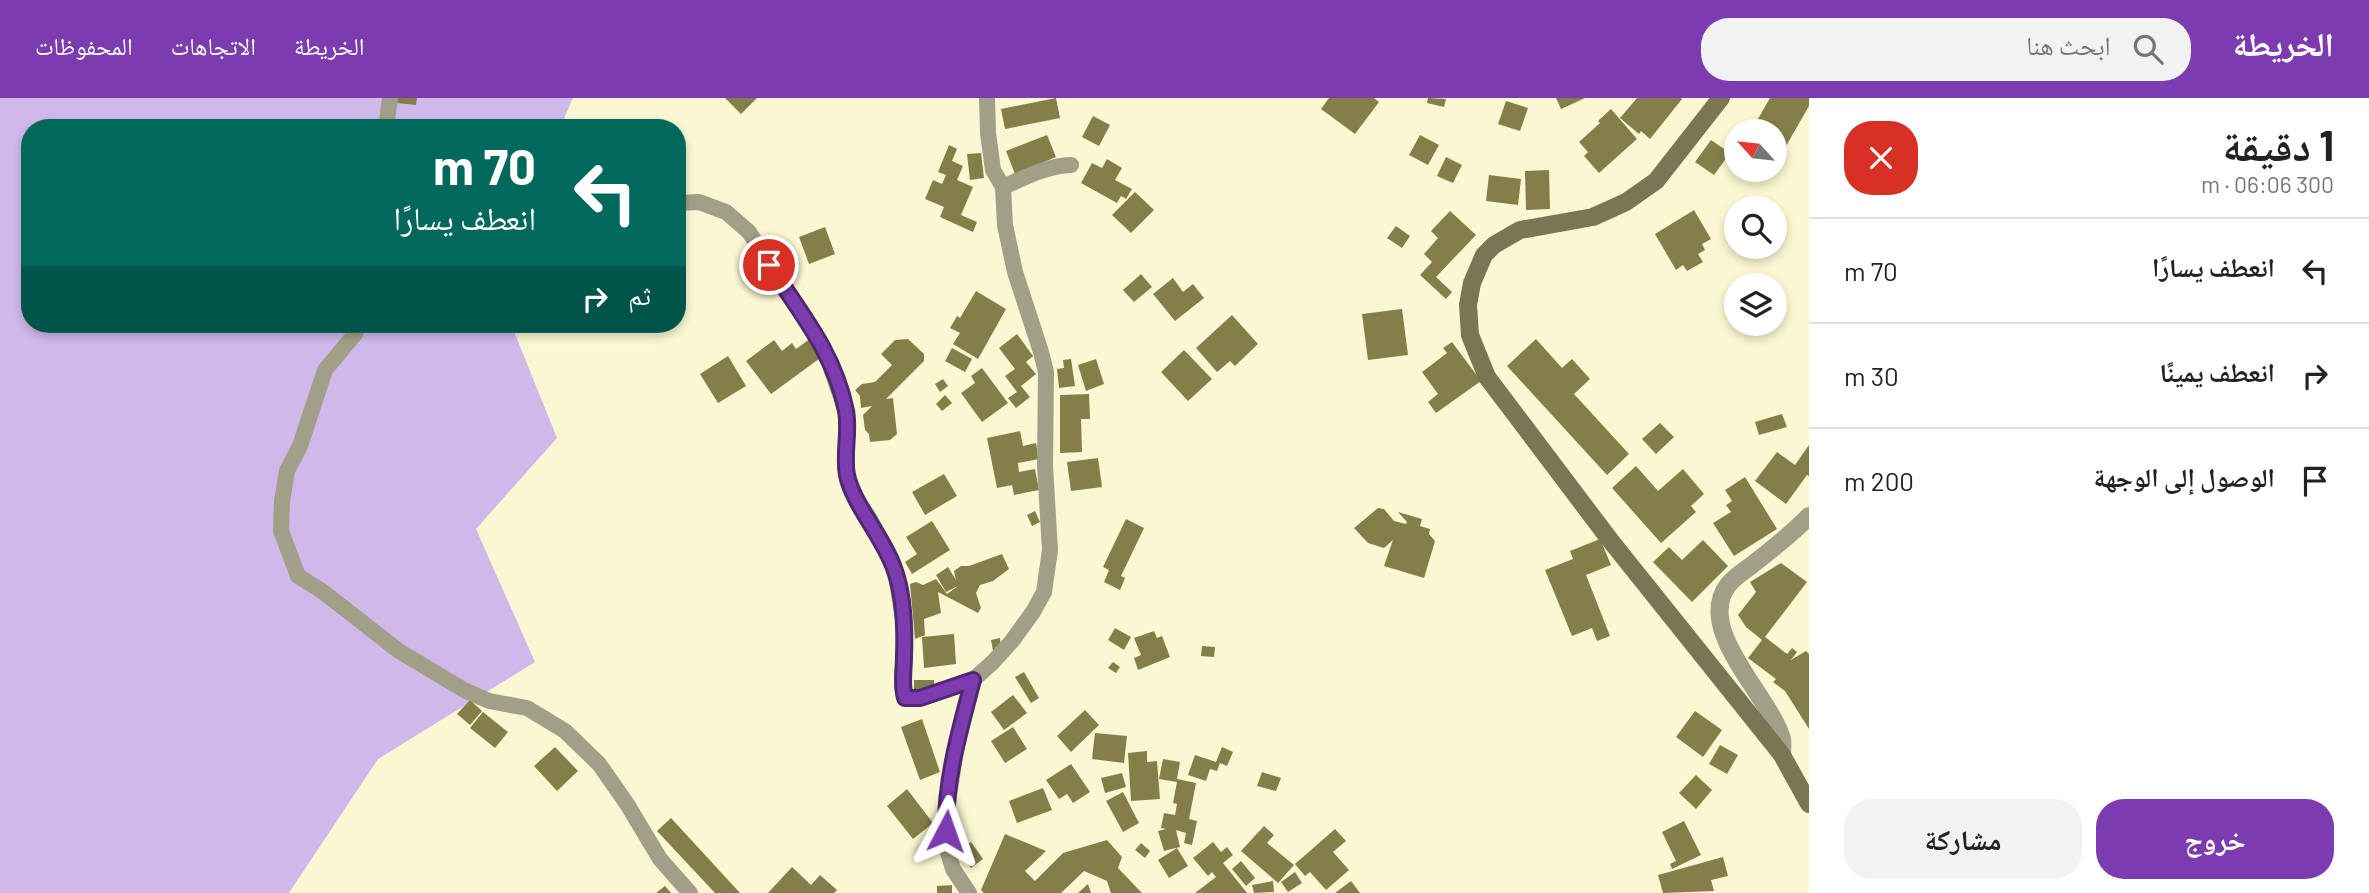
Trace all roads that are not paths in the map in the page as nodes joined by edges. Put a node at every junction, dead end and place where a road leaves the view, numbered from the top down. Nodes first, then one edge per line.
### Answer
1 (390, 98) edge
2 (987, 98) edge
3 (1721, 98) edge
4 (387, 119) edge
5 (1071, 165) dead end
6 (1003, 187) junction
7 (686, 203) edge
8 (355, 333) edge
9 (1809, 516) edge
10 (973, 680) junction
11 (1782, 755) junction
12 (1809, 804) edge
13 (690, 893) edge
14 (969, 893) edge

1 - 4 street
2 - 6 street
3 - 11 main road
5 - 6 street
6 - 10 street
7 - 10 street
8 - 13 street
9 - 11 street
10 - 14 street
11 - 12 main road

